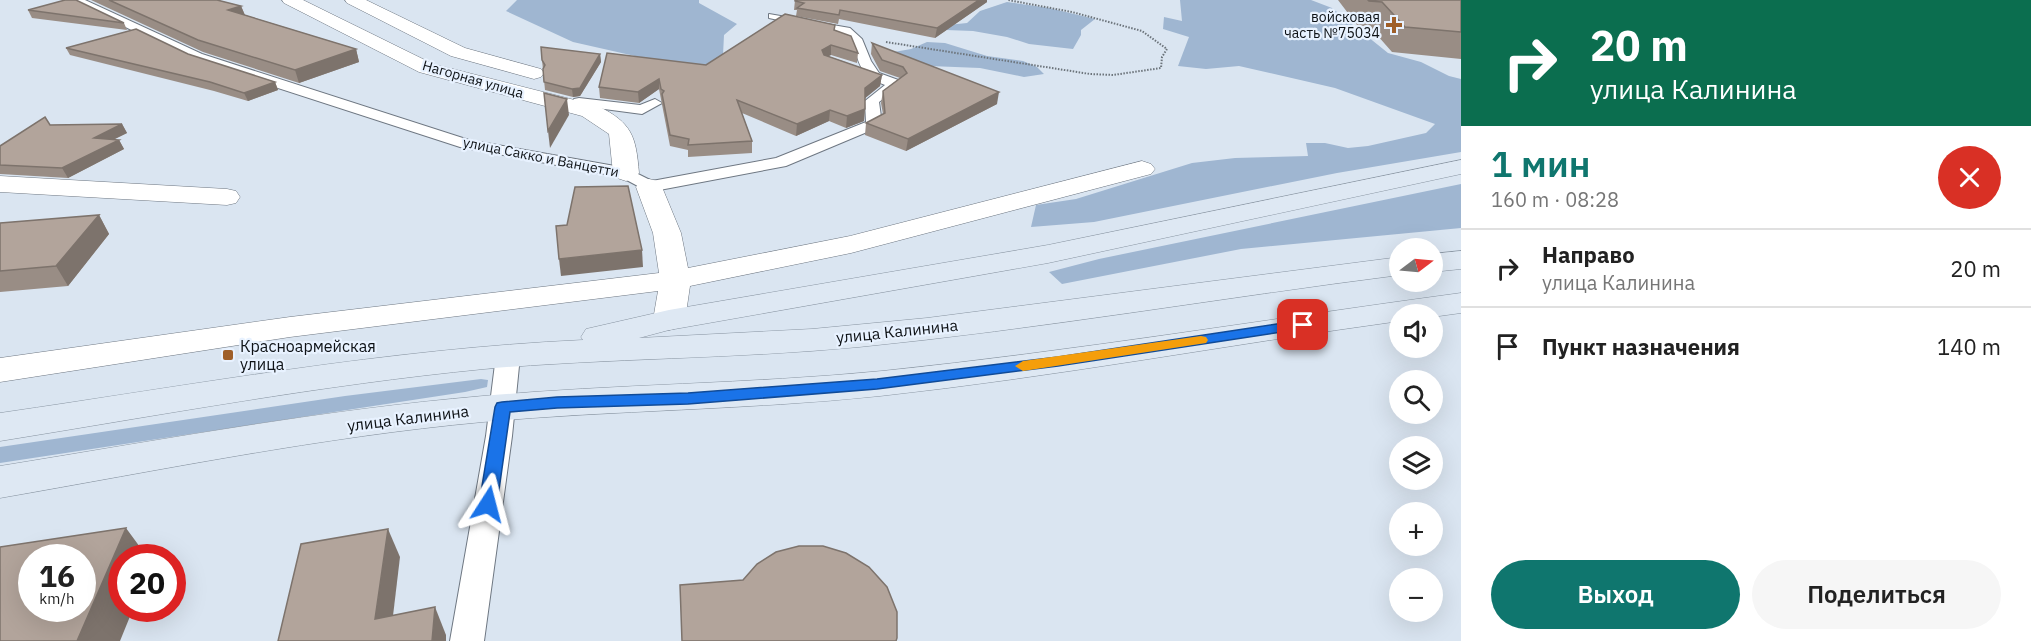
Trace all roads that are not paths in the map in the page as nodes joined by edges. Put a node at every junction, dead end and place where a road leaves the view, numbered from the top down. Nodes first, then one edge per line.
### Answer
1 (76, 0) edge
2 (290, 0) edge
3 (353, 0) edge
4 (773, 16) dead end
5 (852, 68) edge
6 (874, 76) junction
7 (655, 104) dead end
8 (585, 107) junction
9 (1461, 167) edge
10 (1142, 169) dead end
11 (637, 180) junction
12 (0, 184) edge
13 (227, 197) dead end
14 (1461, 260) edge
15 (1443, 261) edge
16 (1389, 267) edge
17 (675, 280) junction
18 (1461, 303) edge
19 (669, 320) junction
20 (517, 356) junction
21 (0, 370) edge
22 (502, 407) junction
23 (0, 427) edge
24 (0, 482) edge
25 (467, 641) edge

1 - 11 lane, улица Сакко и Ванцетти
2 - 8 street, Нагорная улица
3 - 8 street
4 - 6 lane
5 - 6 lane
6 - 11 lane, улица Сакко и Ванцетти
7 - 8 lane
8 - 11 street, Нагорная улица
9 - 19 main road
10 - 17 street
11 - 17 street
12 - 13 street
14 - 15 main road
16 - 20 main road, улица Калинина
17 - 19 street
17 - 21 street
18 - 22 main road, улица Калинина
19 - 20 main road
20 - 22 lane
20 - 23 main road, улица Калинина
22 - 24 main road, улица Калинина
22 - 25 lane

